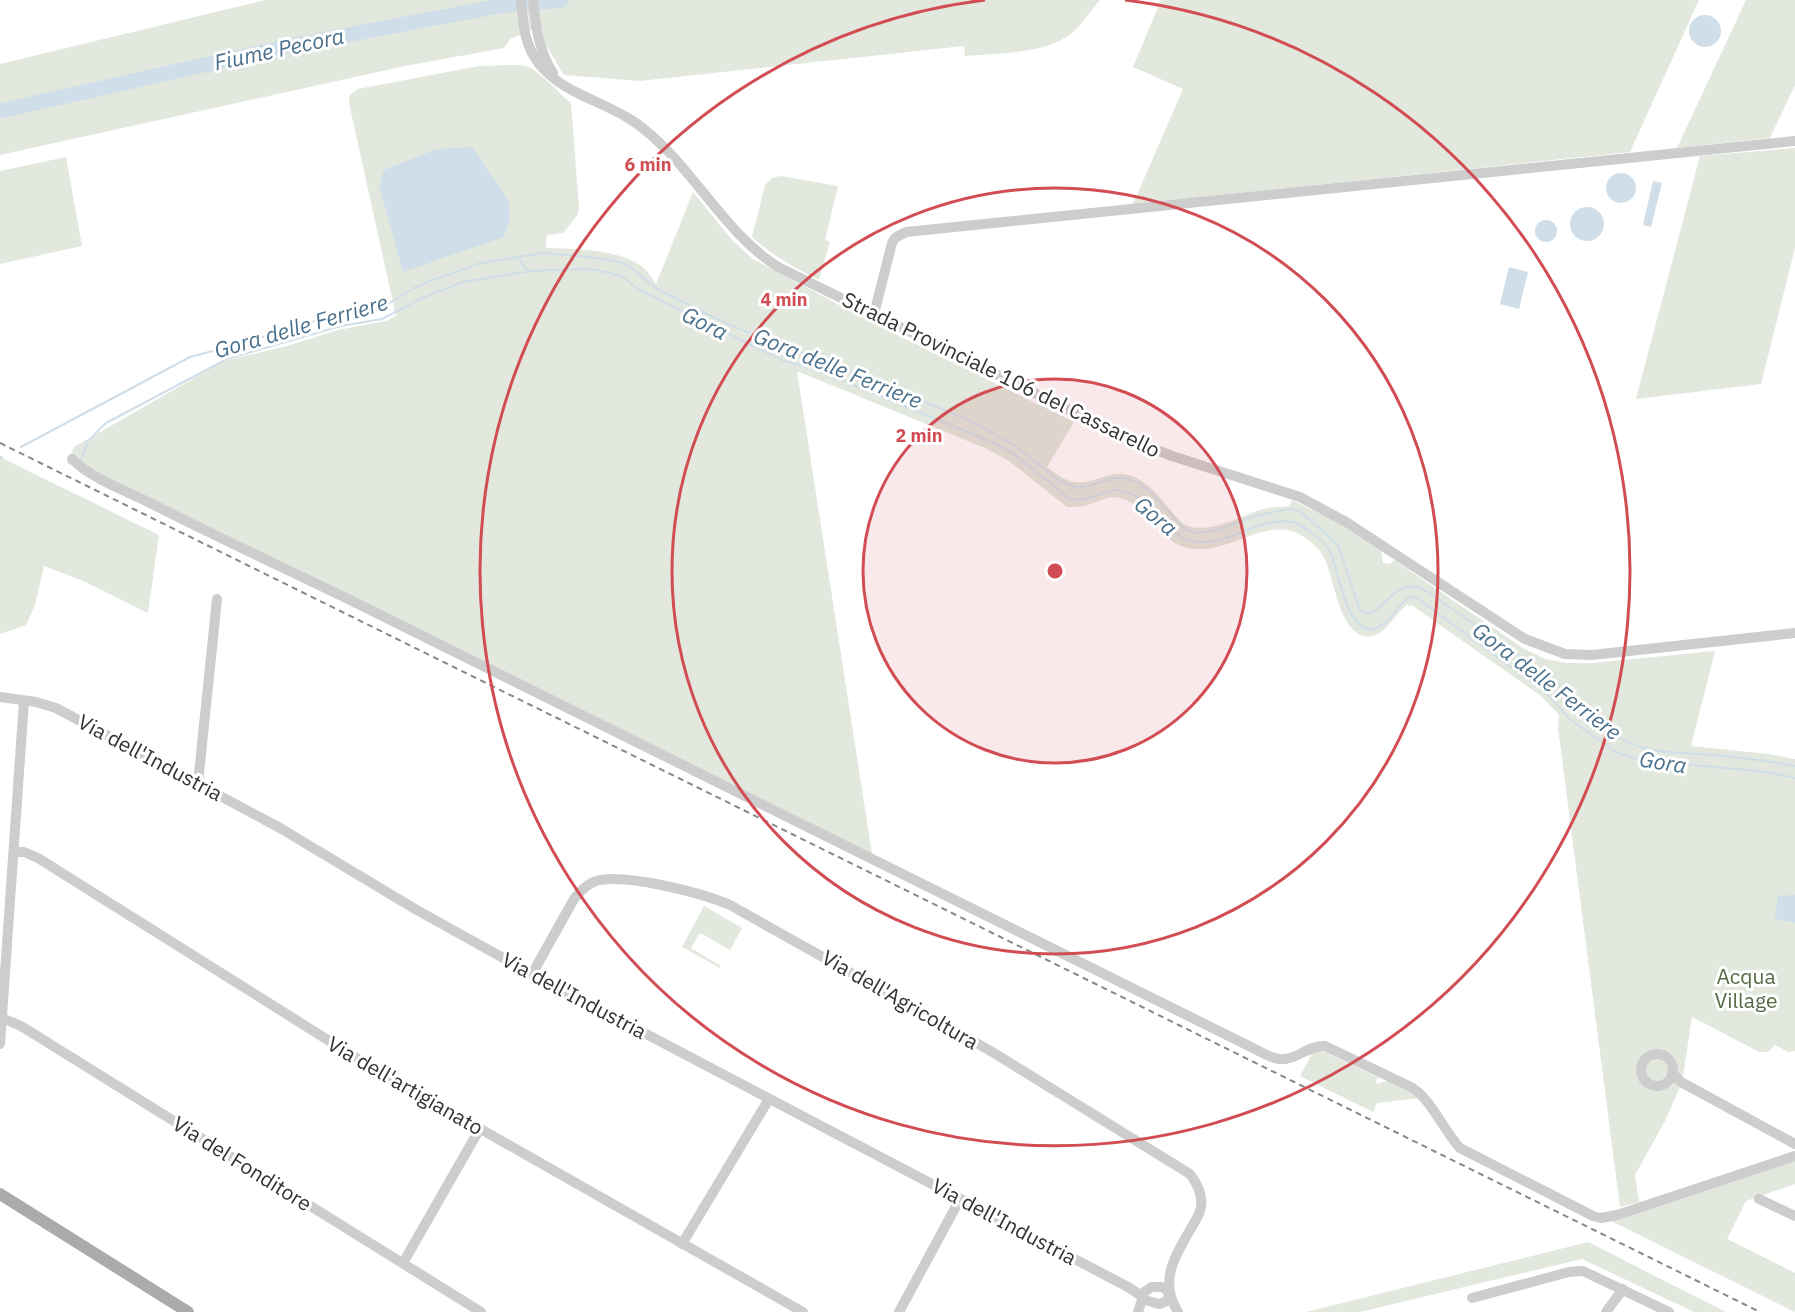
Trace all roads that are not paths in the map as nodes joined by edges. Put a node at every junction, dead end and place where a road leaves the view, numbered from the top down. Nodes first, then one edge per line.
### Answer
1 (521, 0) edge
2 (533, 0) edge
3 (558, 81) junction
4 (1795, 141) edge
5 (874, 314) junction
6 (72, 459) dead end
7 (217, 599) dead end
8 (1795, 633) edge
9 (0, 697) edge
10 (24, 701) junction
11 (198, 783) junction
12 (14, 852) junction
13 (4, 924) edge
14 (3, 957) edge
15 (532, 974) junction
16 (2, 1018) junction
17 (0, 1044) edge
18 (1670, 1077) dead end
19 (768, 1099) junction
20 (479, 1130) junction
21 (1795, 1144) edge
22 (1795, 1156) edge
23 (0, 1194) edge
24 (960, 1199) junction
25 (1759, 1199) dead end
26 (1795, 1216) edge
27 (682, 1244) junction
28 (403, 1263) junction
29 (1169, 1272) junction
30 (1623, 1290) junction
31 (1168, 1292) junction
32 (1151, 1296) junction
33 (1472, 1298) dead end
34 (188, 1312) edge
35 (481, 1312) edge
36 (803, 1312) edge
37 (899, 1312) edge
38 (1176, 1312) edge
39 (1606, 1312) edge
40 (1669, 1312) edge

1 - 3 street, Strada Provinciale 106 del Cassarello
2 - 3 street, Strada Provinciale 106 del Cassarello
3 - 5 street, Strada Provinciale 106 del Cassarello
4 - 5 street
5 - 8 street, Strada Provinciale 106 del Cassarello
6 - 22 street
7 - 11 street
9 - 10 street, Via dell'Industria
10 - 11 street, Via dell'Industria
10 - 12 street
11 - 15 street, Via dell'Industria
12 - 13 street
12 - 20 street, Via dell'artigianato
13 - 14 street
14 - 16 street
15 - 19 street, Via dell'Industria
15 - 29 street, Via dell'Agricoltura
16 - 17 street
16 - 28 street, Via del Fonditore
18 - 21 street
19 - 24 street, Via dell'Industria
19 - 27 street
20 - 27 street, Via dell'artigianato
20 - 28 street
23 - 34 main road
24 - 32 street, Via dell'Industria
24 - 37 street
25 - 26 street
27 - 36 street, Via dell'artigianato
28 - 35 street, Via del Fonditore
29 - 31 street, Via dell'Agricoltura
29 - 32 street, Via dell'Agricoltura
30 - 33 street
30 - 39 street
30 - 40 street
31 - 32 street
31 - 32 street
31 - 38 street
32 - 38 street

